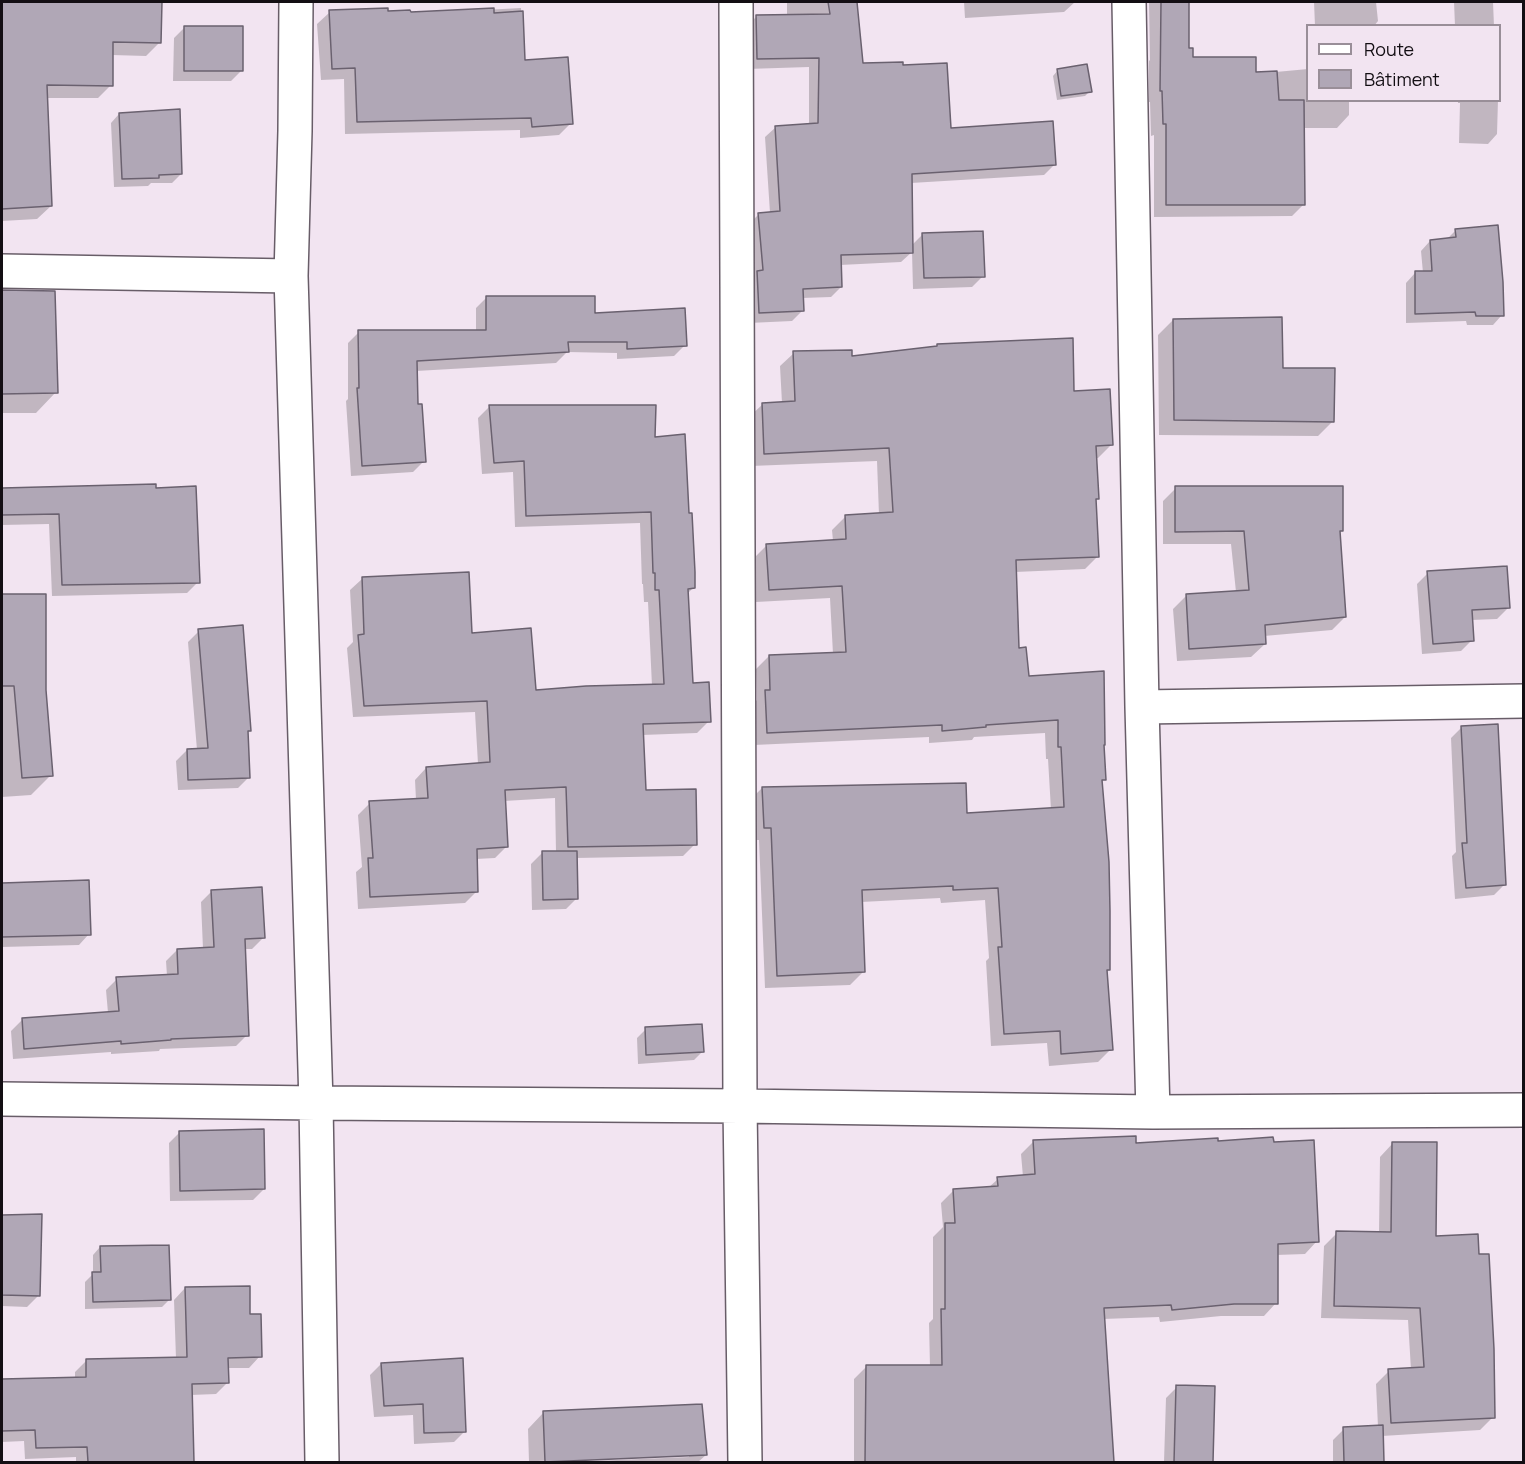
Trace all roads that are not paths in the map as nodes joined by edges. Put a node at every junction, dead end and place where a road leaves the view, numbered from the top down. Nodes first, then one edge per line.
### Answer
1 (296, 2) edge
2 (736, 2) edge
3 (1129, 2) edge
4 (2, 271) edge
5 (291, 276) junction
6 (1524, 701) edge
7 (1142, 707) junction
8 (2, 1100) edge
9 (316, 1103) junction
10 (740, 1106) junction
11 (1524, 1110) edge
12 (1153, 1112) junction
13 (322, 1462) edge
14 (745, 1462) edge

1 - 5 street
2 - 10 street
3 - 7 street
4 - 5 street
5 - 9 street
6 - 7 street
7 - 12 street
8 - 9 street
9 - 10 street
9 - 13 street
10 - 12 street
10 - 14 street
11 - 12 street

